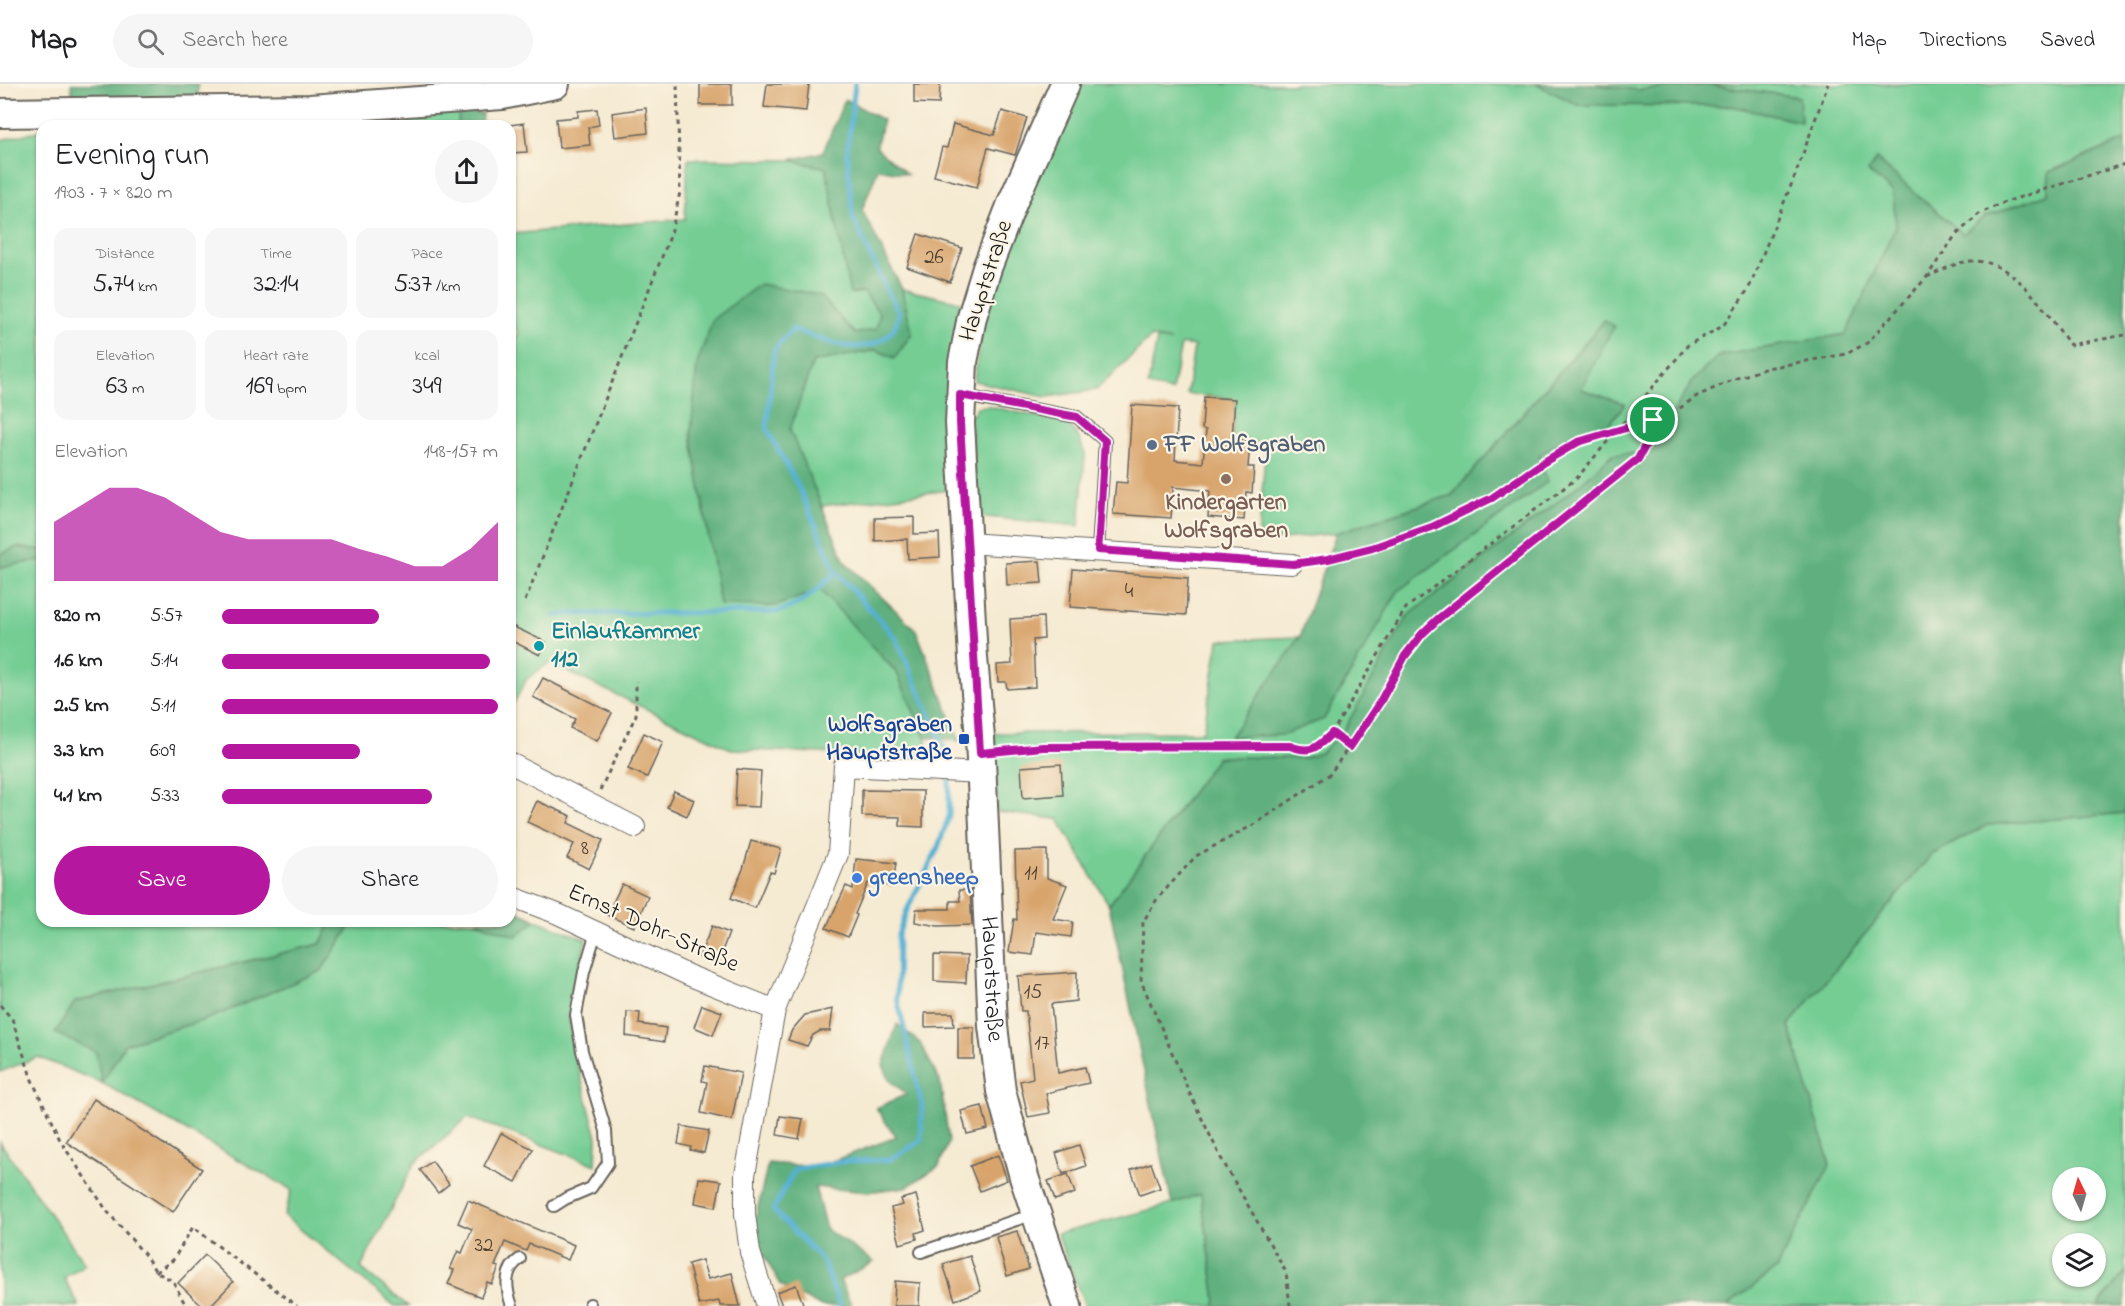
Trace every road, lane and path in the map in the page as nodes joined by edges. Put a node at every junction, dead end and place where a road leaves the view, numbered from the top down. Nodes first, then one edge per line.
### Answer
1 (555, 84) edge
2 (678, 84) edge
3 (1065, 84) edge
4 (1828, 84) edge
5 (0, 113) edge
6 (2125, 164) edge
7 (1926, 278) junction
8 (2125, 335) edge
9 (960, 395) junction
10 (1653, 420) junction
11 (1619, 430) junction
12 (968, 543) junction
13 (1098, 550) junction
14 (1293, 564) joint
15 (525, 601) dead end
16 (636, 681) dead end
17 (1332, 733) junction
18 (1350, 747) junction
19 (516, 765) edge
20 (973, 766) junction
21 (593, 806) junction
22 (635, 827) dead end
23 (516, 899) edge
24 (596, 932) junction
25 (0, 1005) edge
26 (775, 1010) junction
27 (554, 1206) dead end
28 (1036, 1213) junction
29 (921, 1252) dead end
30 (520, 1259) dead end
31 (156, 1272) junction
32 (186, 1306) edge
33 (297, 1306) edge
34 (512, 1306) edge
35 (767, 1306) edge
36 (1067, 1306) edge
37 (1290, 1306) edge

1 - 5 main road
2 - 15 path
3 - 9 main road, Hauptstraße
4 - 11 path
6 - 7 path
7 - 8 path
7 - 10 path
9 - 12 main road, Hauptstraße
9 - 13 lane
10 - 11 path
10 - 18 path
11 - 14 path
11 - 17 path
12 - 13 street
12 - 20 main road, Hauptstraße
13 - 14 street
16 - 21 path
17 - 18 path
17 - 20 path
18 - 37 path
19 - 21 street
20 - 26 street
20 - 28 main road, Hauptstraße
21 - 22 street
23 - 24 street, Ernst Dohr-Straße
24 - 26 street, Ernst Dohr-Straße
24 - 27 lane
25 - 31 path
26 - 35 street
28 - 29 lane
28 - 36 main road, Hauptstraße
30 - 34 lane
31 - 32 path
31 - 33 path

